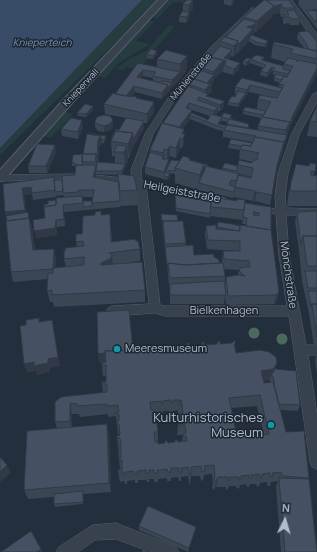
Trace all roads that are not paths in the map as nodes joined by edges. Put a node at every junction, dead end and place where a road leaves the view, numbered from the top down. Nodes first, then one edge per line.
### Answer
1 (163, 0) edge
2 (289, 0) edge
3 (262, 4) edge
4 (317, 39) edge
5 (317, 94) edge
6 (76, 177) edge
7 (0, 178) edge
8 (95, 178) edge
9 (140, 184) junction
10 (234, 203) edge
11 (265, 209) edge
12 (280, 212) junction
13 (317, 212) edge
14 (155, 308) junction
15 (112, 311) edge
16 (293, 311) junction
17 (301, 350) junction
18 (317, 350) edge
19 (317, 462) edge
20 (64, 552) edge
21 (171, 552) edge

1 - 7 street, Knieperwall
2 - 4 street
3 - 9 street, Mühlenstraße
5 - 12 street, Mönchstraße
6 - 7 street
8 - 9 street, Heilgeiststraße
9 - 10 street, Heilgeiststraße
9 - 14 street
11 - 12 street
12 - 13 street
12 - 16 street, Mönchstraße
14 - 15 street, Bielkenhagen
14 - 16 street, Bielkenhagen
16 - 17 street, Mönchstraße
17 - 18 street
17 - 19 street, Mönchstraße
20 - 21 street

